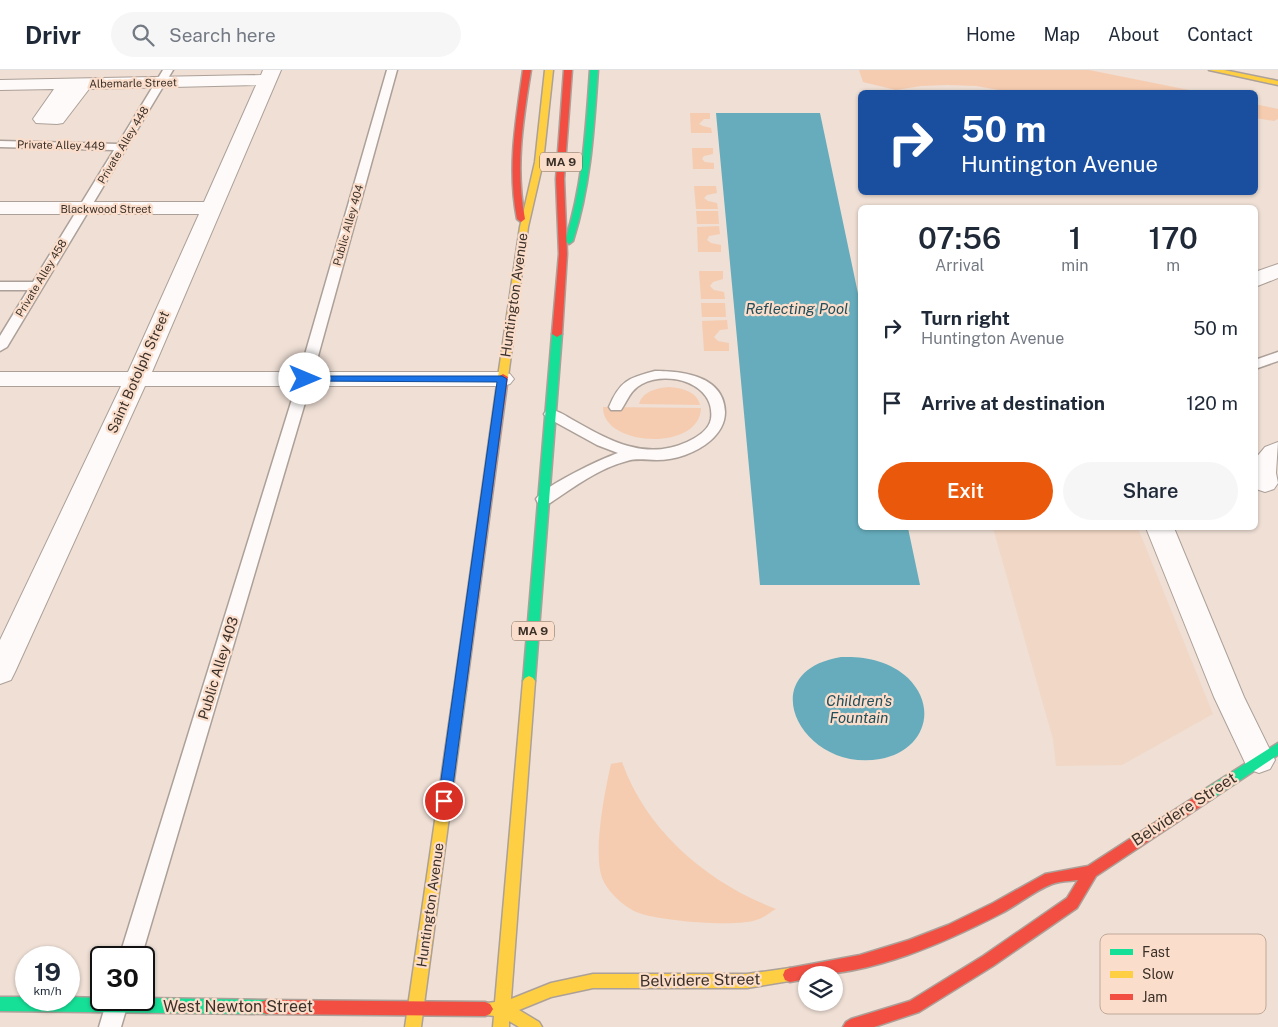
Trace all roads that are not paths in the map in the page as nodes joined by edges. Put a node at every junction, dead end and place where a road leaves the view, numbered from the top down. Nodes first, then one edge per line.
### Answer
1 (392, 70) edge
2 (528, 70) edge
3 (549, 70) edge
4 (568, 70) edge
5 (594, 70) edge
6 (1213, 70) edge
7 (269, 75) edge
8 (165, 76) edge
9 (1278, 83) edge
10 (0, 84) edge
11 (0, 144) edge
12 (122, 147) junction
13 (0, 208) edge
14 (212, 208) junction
15 (84, 209) junction
16 (524, 227) junction
17 (563, 254) junction
18 (1278, 270) edge
19 (1258, 279) edge
20 (0, 286) edge
21 (36, 286) junction
22 (0, 347) edge
23 (1278, 356) edge
24 (1258, 365) edge
25 (305, 379) junction
26 (502, 379) junction
27 (136, 380) junction
28 (2, 382) edge
29 (616, 407) dead end
30 (551, 414) junction
31 (1278, 450) edge
32 (638, 454) junction
33 (1266, 484) edge
34 (544, 499) junction
35 (1161, 530) edge
36 (11, 623) edge
37 (0, 672) edge
38 (1268, 754) edge
39 (1091, 872) junction
40 (134, 946) edge
41 (90, 1003) edge
42 (0, 1004) edge
43 (155, 1004) edge
44 (416, 1007) junction
45 (503, 1009) junction
46 (115, 1011) edge
47 (110, 1027) edge
48 (413, 1027) edge
49 (502, 1027) edge
50 (534, 1027) edge
51 (851, 1027) edge

1 - 25 lane, Public Alley 404
2 - 16 main road
3 - 16 main road, Huntington Avenue / MA 9
4 - 17 main road, MA 9
5 - 17 main road
6 - 9 main road
7 - 8 street, Albemarle Street
7 - 14 street, Saint Botolph Street
8 - 10 street, Albemarle Street
8 - 12 lane, Private Alley 448
11 - 12 lane, Private Alley 449
12 - 15 lane, Private Alley 448
13 - 15 street, Blackwood Street
14 - 15 street, Blackwood Street
14 - 27 street, Saint Botolph Street
15 - 21 lane, Private Alley 458
16 - 26 main road, Huntington Avenue / MA 9
17 - 30 main road, MA 9
18 - 19 street
20 - 21 lane
21 - 22 lane, Private Alley 458
23 - 24 lane
25 - 26 street
25 - 27 street
25 - 40 lane, Public Alley 403
26 - 44 main road, Huntington Avenue / MA 9
27 - 28 street
27 - 36 street, Saint Botolph Street
29 - 32 lane
30 - 32 lane
30 - 34 main road, MA 9
31 - 33 street
32 - 34 lane
34 - 45 main road, MA 9
35 - 38 street
36 - 37 street, Saint Botolph Street
38 - 39 main road, Belvidere Street
39 - 45 main road, Belvidere Street
39 - 51 main road, Belvidere Street
41 - 42 main road, West Newton Street
43 - 44 main road, West Newton Street
44 - 45 main road, Belvidere Street
44 - 48 main road, Huntington Avenue / MA 9
45 - 49 main road, MA 9
45 - 50 main road, Belvidere Street
46 - 47 lane

